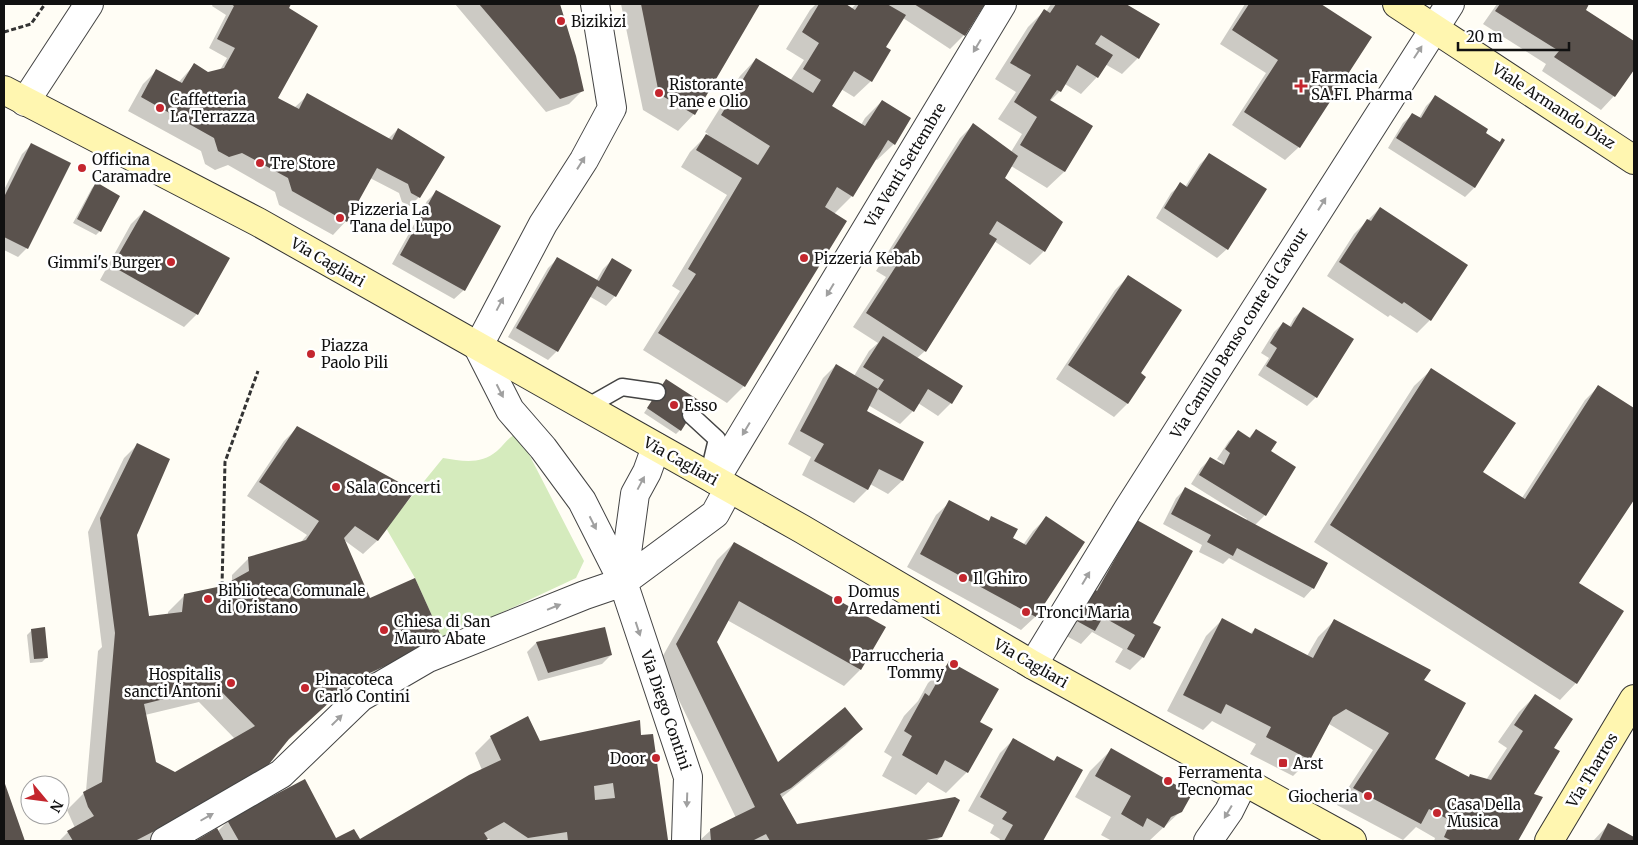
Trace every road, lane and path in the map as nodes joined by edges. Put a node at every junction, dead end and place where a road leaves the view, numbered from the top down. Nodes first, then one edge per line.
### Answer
1 (45, 4) edge
2 (88, 4) edge
3 (595, 4) edge
4 (1002, 4) edge
5 (1397, 4) edge
6 (1450, 4) edge
7 (1434, 27) junction
8 (4, 32) edge
9 (14, 96) edge
10 (1634, 160) edge
11 (478, 347) junction
12 (258, 371) dead end
13 (657, 392) dead end
14 (585, 408) junction
15 (691, 415) dead end
16 (656, 447) junction
17 (717, 481) junction
18 (623, 582) junction
19 (222, 586) dead end
20 (1033, 665) junction
21 (1634, 699) edge
22 (1244, 781) junction
23 (165, 841) edge
24 (686, 841) edge
25 (1208, 841) edge
26 (1352, 841) edge
27 (1549, 841) edge

1 - 8 path
2 - 9 street
11 -> 3 street
4 -> 17 street, Via Venti Settembre
5 - 7 main road, Viale Armando Diaz
6 - 7 street, Via Camillo Benso conte di Cavour
7 - 10 main road, Viale Armando Diaz
20 -> 7 street, Via Camillo Benso conte di Cavour
9 - 11 main road, Via Cagliari
11 - 14 main road, Via Cagliari
11 -> 18 street, Via Diego Contini
12 - 19 path
13 - 14 lane
14 - 16 main road, Via Cagliari
15 - 17 lane
16 - 17 main road, Via Cagliari
18 -> 16 street
17 - 18 street, Via Venti Settembre
17 - 20 main road, Via Cagliari
23 -> 18 street, Via Venti Settembre
18 -> 24 street, Via Diego Contini
20 - 22 main road, Via Cagliari
21 - 27 main road, Via Tharros
22 -> 25 street
22 - 26 main road, Via Cagliari

